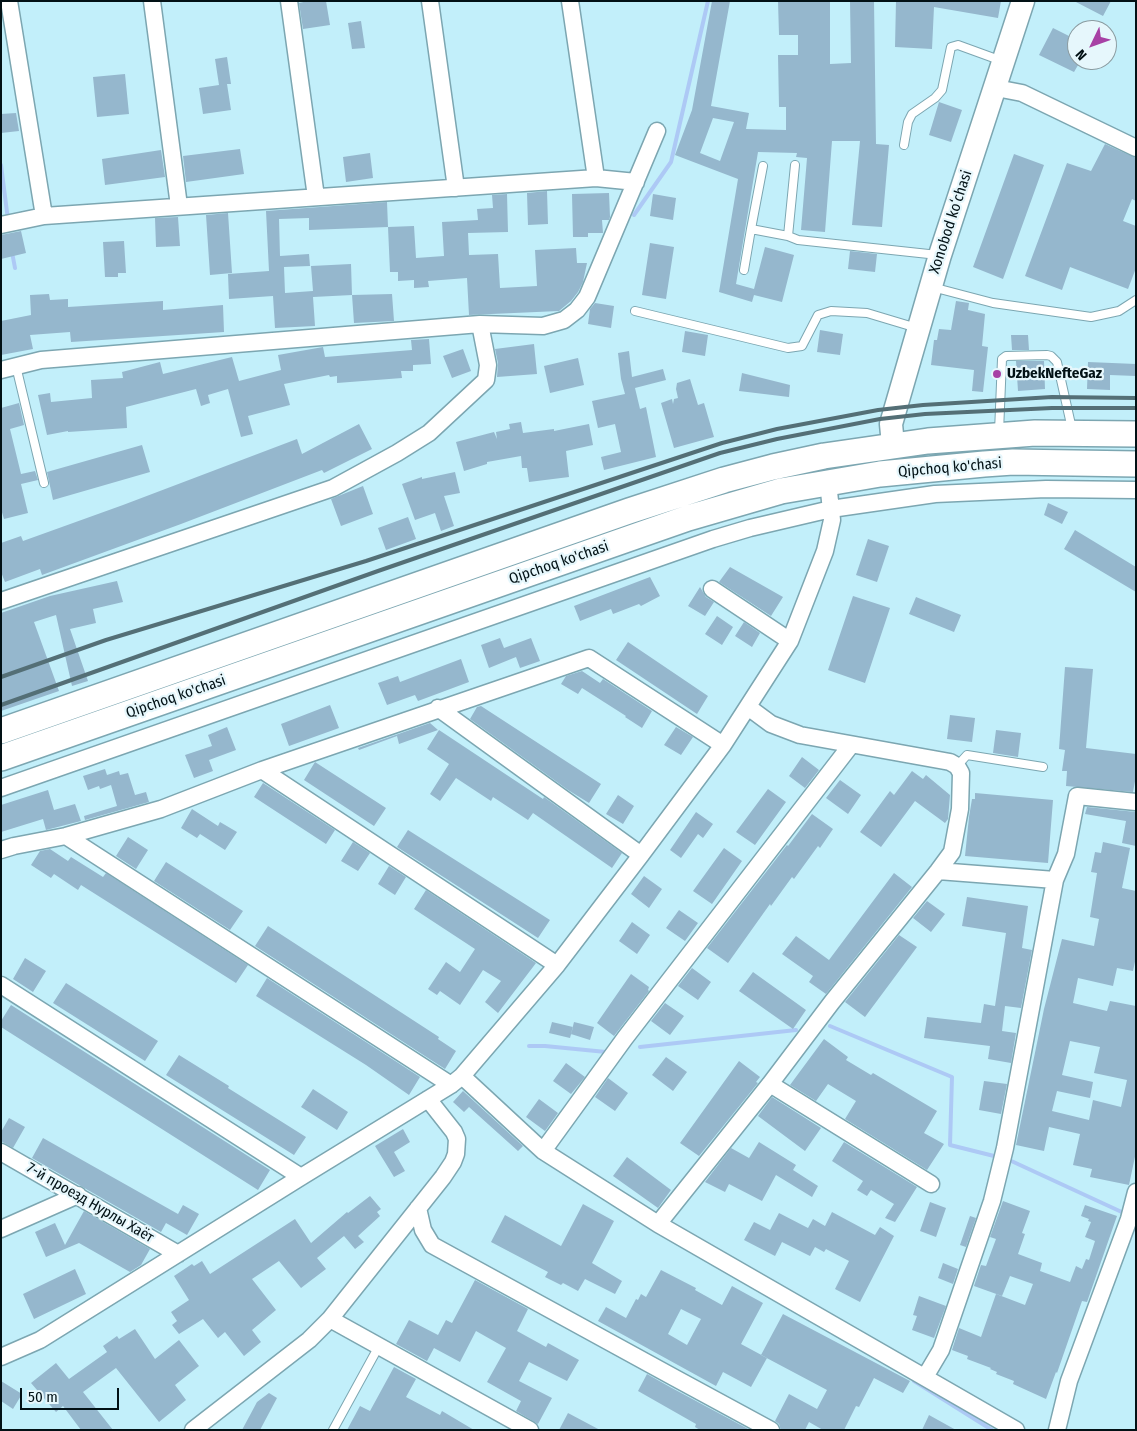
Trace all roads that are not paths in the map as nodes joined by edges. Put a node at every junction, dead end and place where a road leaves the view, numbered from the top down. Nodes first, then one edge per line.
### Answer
1 (9, 1) edge
2 (152, 1) edge
3 (289, 1) edge
4 (430, 1) edge
5 (570, 1) edge
6 (1024, 1) edge
7 (1004, 62) junction
8 (996, 88) junction
9 (657, 131) dead end
10 (904, 145) dead end
11 (1136, 148) edge
12 (795, 165) dead end
13 (763, 166) dead end
14 (596, 178) junction
15 (636, 182) junction
16 (456, 188) junction
17 (316, 197) junction
18 (179, 206) junction
19 (44, 216) junction
20 (1, 225) edge
21 (751, 229) junction
22 (788, 236) junction
23 (940, 255) junction
24 (744, 270) dead end
25 (930, 286) junction
26 (1136, 300) edge
27 (635, 310) dead end
28 (480, 324) junction
29 (918, 328) junction
30 (8, 368) edge
31 (1073, 434) junction
32 (1136, 434) edge
33 (999, 436) junction
34 (893, 445) junction
35 (824, 456) junction
36 (1136, 464) edge
37 (896, 472) junction
38 (828, 482) junction
39 (44, 483) dead end
40 (1136, 490) edge
41 (832, 509) junction
42 (712, 590) dead end
43 (1, 602) edge
44 (790, 641) junction
45 (748, 707) junction
46 (438, 708) junction
47 (1, 731) edge
48 (723, 745) junction
49 (851, 745) junction
50 (1, 758) edge
51 (957, 766) junction
52 (1043, 767) dead end
53 (262, 770) junction
54 (1, 788) edge
55 (1136, 802) edge
56 (66, 836) junction
57 (1, 850) edge
58 (641, 855) junction
59 (938, 871) junction
60 (1056, 880) junction
61 (557, 965) junction
62 (1, 985) edge
63 (457, 1081) junction
64 (770, 1084) junction
65 (428, 1099) junction
66 (543, 1151) junction
67 (1, 1152) edge
68 (301, 1177) junction
69 (931, 1184) dead end
70 (1136, 1192) edge
71 (78, 1195) junction
72 (418, 1208) junction
73 (658, 1224) junction
74 (1, 1229) edge
75 (178, 1254) junction
76 (330, 1319) junction
77 (380, 1346) junction
78 (1, 1356) edge
79 (925, 1377) junction
80 (192, 1430) edge
81 (333, 1430) edge
82 (530, 1430) edge
83 (772, 1430) edge
84 (1016, 1430) edge
85 (1057, 1430) edge

1 - 19 street
2 - 18 street
3 - 17 street
4 - 16 street
5 - 14 street
6 - 7 main road, Xonobod koʻchasi
7 - 8 main road, Xonobod koʻchasi
7 - 10 lane
8 - 11 street
8 - 23 main road, Xonobod koʻchasi
9 - 15 street
12 - 22 lane
13 - 21 lane
14 - 15 street
14 - 16 street
15 - 28 street
16 - 17 street
17 - 18 street
18 - 19 street
19 - 20 street
21 - 22 lane
21 - 24 lane
22 - 23 lane
23 - 25 main road, Xonobod koʻchasi
25 - 26 lane
25 - 29 main road, Xonobod koʻchasi
27 - 29 lane
28 - 30 street
28 - 43 street
29 - 34 main road, Xonobod koʻchasi
30 - 39 lane
31 - 32 main road, Qipchoq ko'chasi
31 - 33 main road, Qipchoq ko'chasi
31 - 33 lane
33 - 34 main road, Qipchoq ko'chasi
34 - 35 main road, Qipchoq ko'chasi
34 - 37 main road
35 - 38 main road
35 - 47 main road, Qipchoq ko'chasi
36 - 37 main road, Qipchoq ko'chasi
37 - 38 main road, Qipchoq ko'chasi
38 - 41 street
38 - 50 main road, Qipchoq ko'chasi
40 - 41 street
41 - 44 street
41 - 54 street
42 - 44 street
44 - 45 street
45 - 48 street
45 - 49 street
46 - 48 street
46 - 53 street
46 - 58 street
48 - 58 street
49 - 51 street
49 - 66 street
51 - 52 lane
51 - 59 street
53 - 56 street
53 - 61 street
55 - 60 street
56 - 57 street
56 - 63 street
58 - 61 street
59 - 60 street
59 - 64 street
60 - 79 street
61 - 63 street
62 - 68 street
63 - 65 street
63 - 66 street
64 - 69 street
64 - 73 street
65 - 68 street
65 - 72 street
66 - 73 street
67 - 71 street, 7-й проезд Нурлы Хаёт
68 - 75 street
70 - 85 street
71 - 74 street
71 - 75 street, 7-й проезд Нурлы Хаёт
72 - 76 street
72 - 83 street
73 - 79 street
75 - 78 street
76 - 77 street
76 - 80 street
77 - 81 lane
77 - 82 street
79 - 84 street

